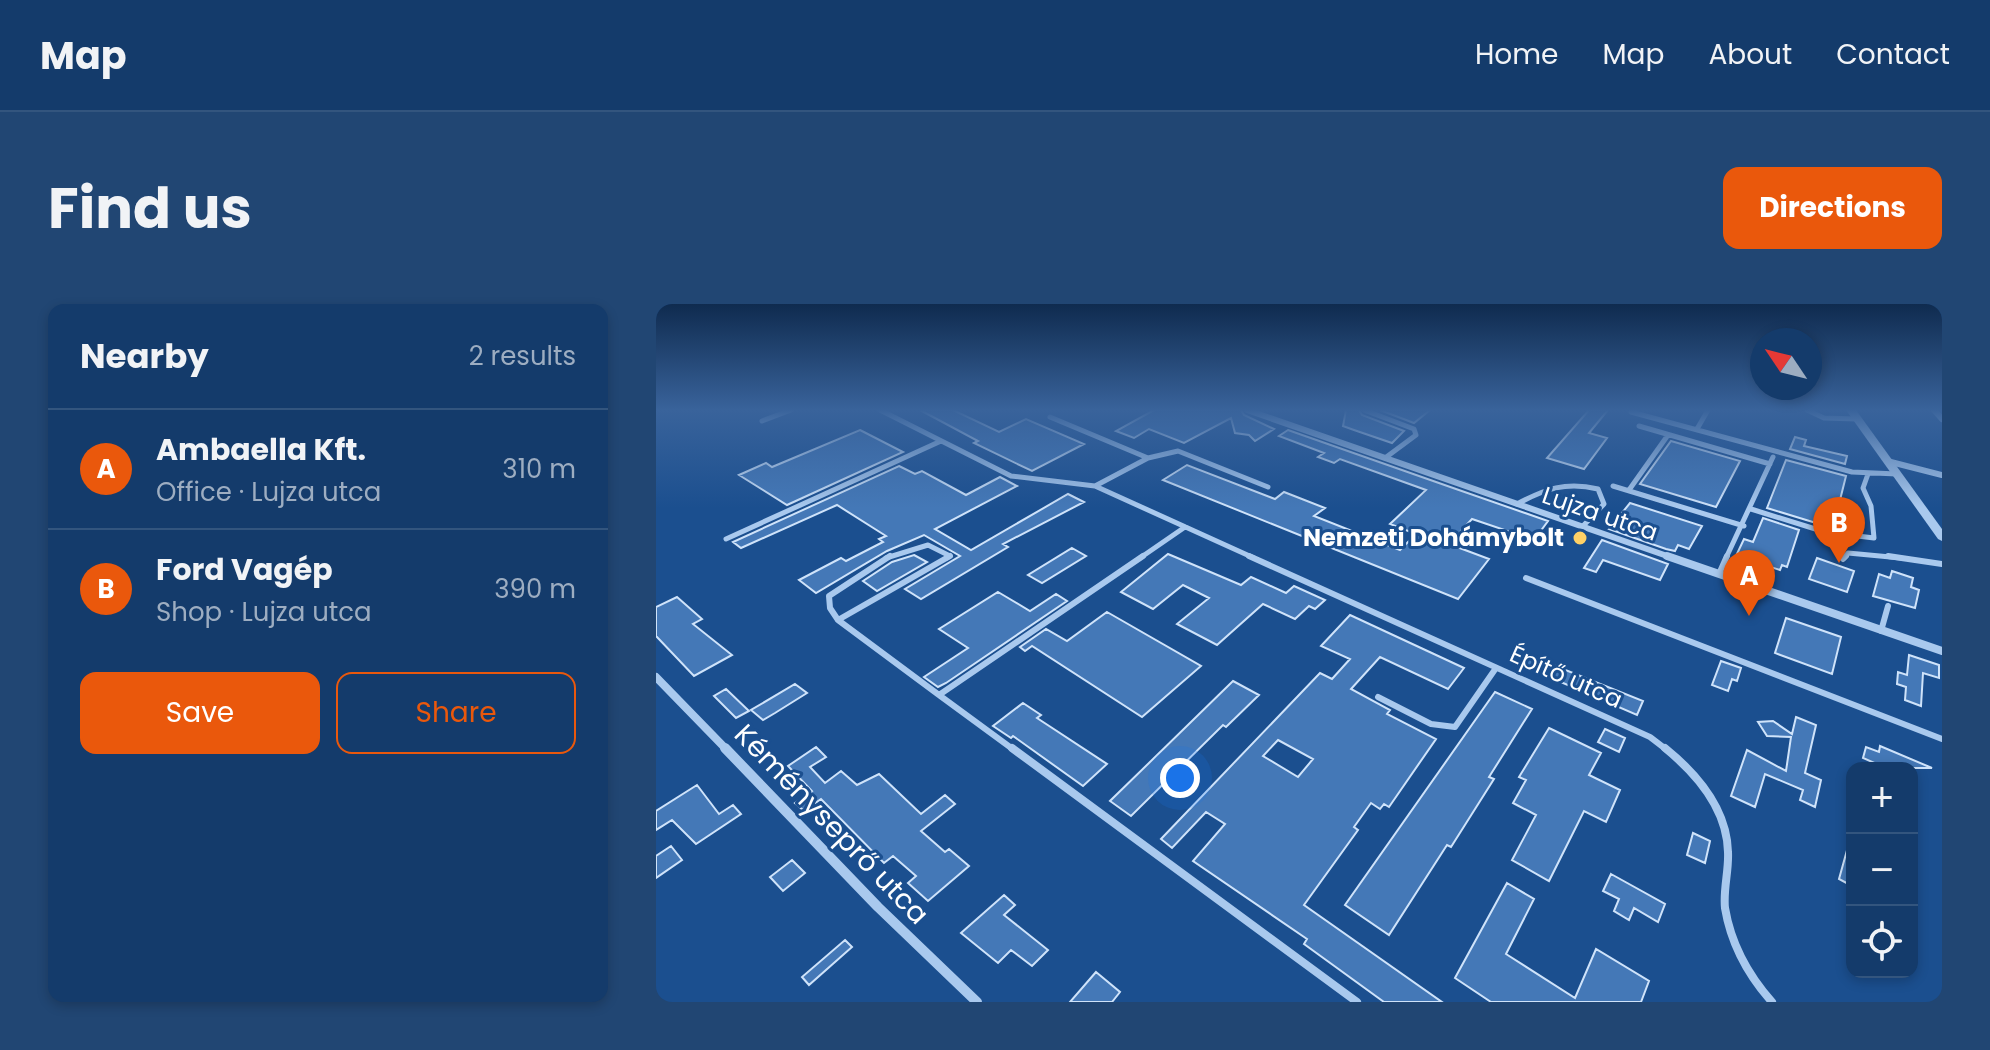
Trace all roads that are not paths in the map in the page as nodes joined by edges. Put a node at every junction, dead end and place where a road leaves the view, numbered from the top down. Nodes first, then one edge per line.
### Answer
1 (938, 443) edge
2 (944, 443) edge
3 (1111, 443) edge
4 (1341, 443) edge
5 (1406, 443) edge
6 (1663, 443) edge
7 (1695, 443) edge
8 (1749, 443) edge
9 (1874, 443) edge
10 (1773, 457) dead end
11 (1148, 458) junction
12 (1385, 458) junction
13 (1887, 461) junction
14 (1770, 464) junction
15 (1868, 474) junction
16 (1897, 474) junction
17 (1942, 475) edge
18 (1095, 486) junction
19 (1613, 486) dead end
20 (1268, 487) dead end
21 (1629, 490) junction
22 (1517, 504) junction
23 (1751, 509) junction
24 (1583, 526) junction
25 (1744, 526) junction
26 (1185, 527) junction
27 (1942, 537) edge
28 (726, 539) dead end
29 (1843, 559) dead end
30 (1942, 564) edge
31 (1719, 574) junction
32 (1526, 578) dead end
33 (1888, 606) dead end
34 (838, 620) junction
35 (1881, 631) junction
36 (1942, 651) edge
37 (1496, 668) junction
38 (656, 677) edge
39 (939, 695) junction
40 (1378, 697) dead end
41 (1942, 739) edge
42 (977, 1002) edge
43 (1357, 1002) edge
44 (1772, 1002) edge

1 - 28 lane
2 - 18 lane, Építő utca
3 - 11 lane
4 - 12 street, Lujza utca
5 - 12 lane
6 - 21 lane
7 - 14 lane
8 - 15 lane
9 - 13 street
10 - 14 lane
11 - 18 lane
11 - 20 lane
12 - 22 street, Lujza utca
13 - 16 street
13 - 17 street
14 - 23 lane
15 - 16 lane
15 - 23 lane
16 - 27 street
18 - 26 lane, Építő utca
19 - 21 lane
21 - 25 lane
22 - 24 street, Lujza utca
22 - 24 lane
23 - 25 lane
24 - 31 street, Lujza utca
25 - 31 lane
26 - 37 lane, Építő utca
26 - 39 lane
29 - 30 lane
31 - 35 street, Lujza utca
32 - 41 lane
33 - 35 lane
34 - 34 lane
34 - 39 lane
35 - 36 street, Lujza utca
37 - 40 lane
37 - 44 lane, Építő utca
38 - 42 street, Kéményseprő utca
39 - 43 lane

